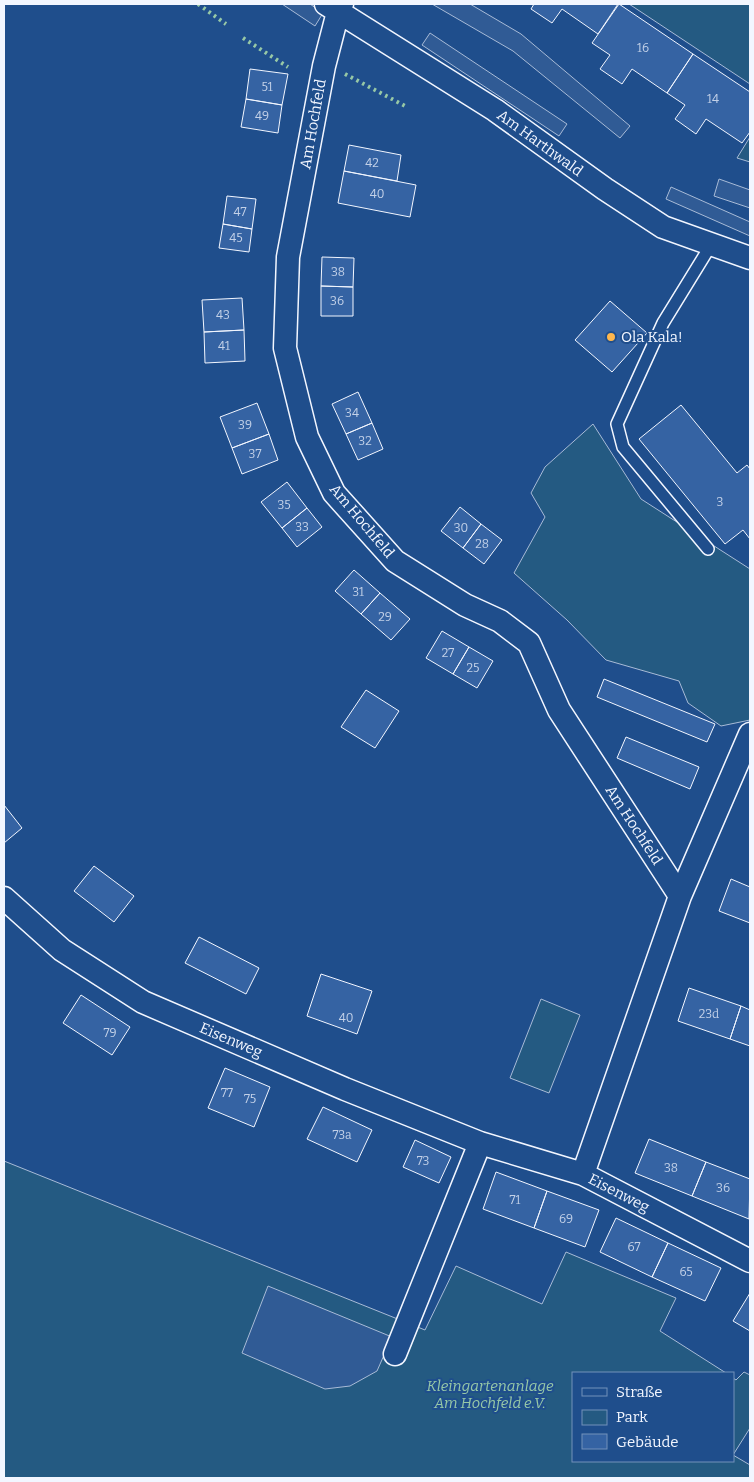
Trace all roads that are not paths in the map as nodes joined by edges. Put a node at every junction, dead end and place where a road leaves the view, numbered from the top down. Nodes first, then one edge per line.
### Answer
1 (335, 6) edge
2 (711, 245) junction
3 (750, 258) edge
4 (708, 549) dead end
5 (750, 734) edge
6 (680, 896) junction
7 (4, 898) edge
8 (480, 1143) junction
9 (583, 1174) junction
10 (750, 1261) edge
11 (395, 1354) dead end

1 - 2 street, Am Harthwald
1 - 6 street, Am Hochfeld
2 - 3 street, Am Harthwald
2 - 4 lane
5 - 6 street
6 - 9 street
7 - 8 street, Eisenweg
8 - 9 street, Eisenweg
8 - 11 street
9 - 10 street, Eisenweg

